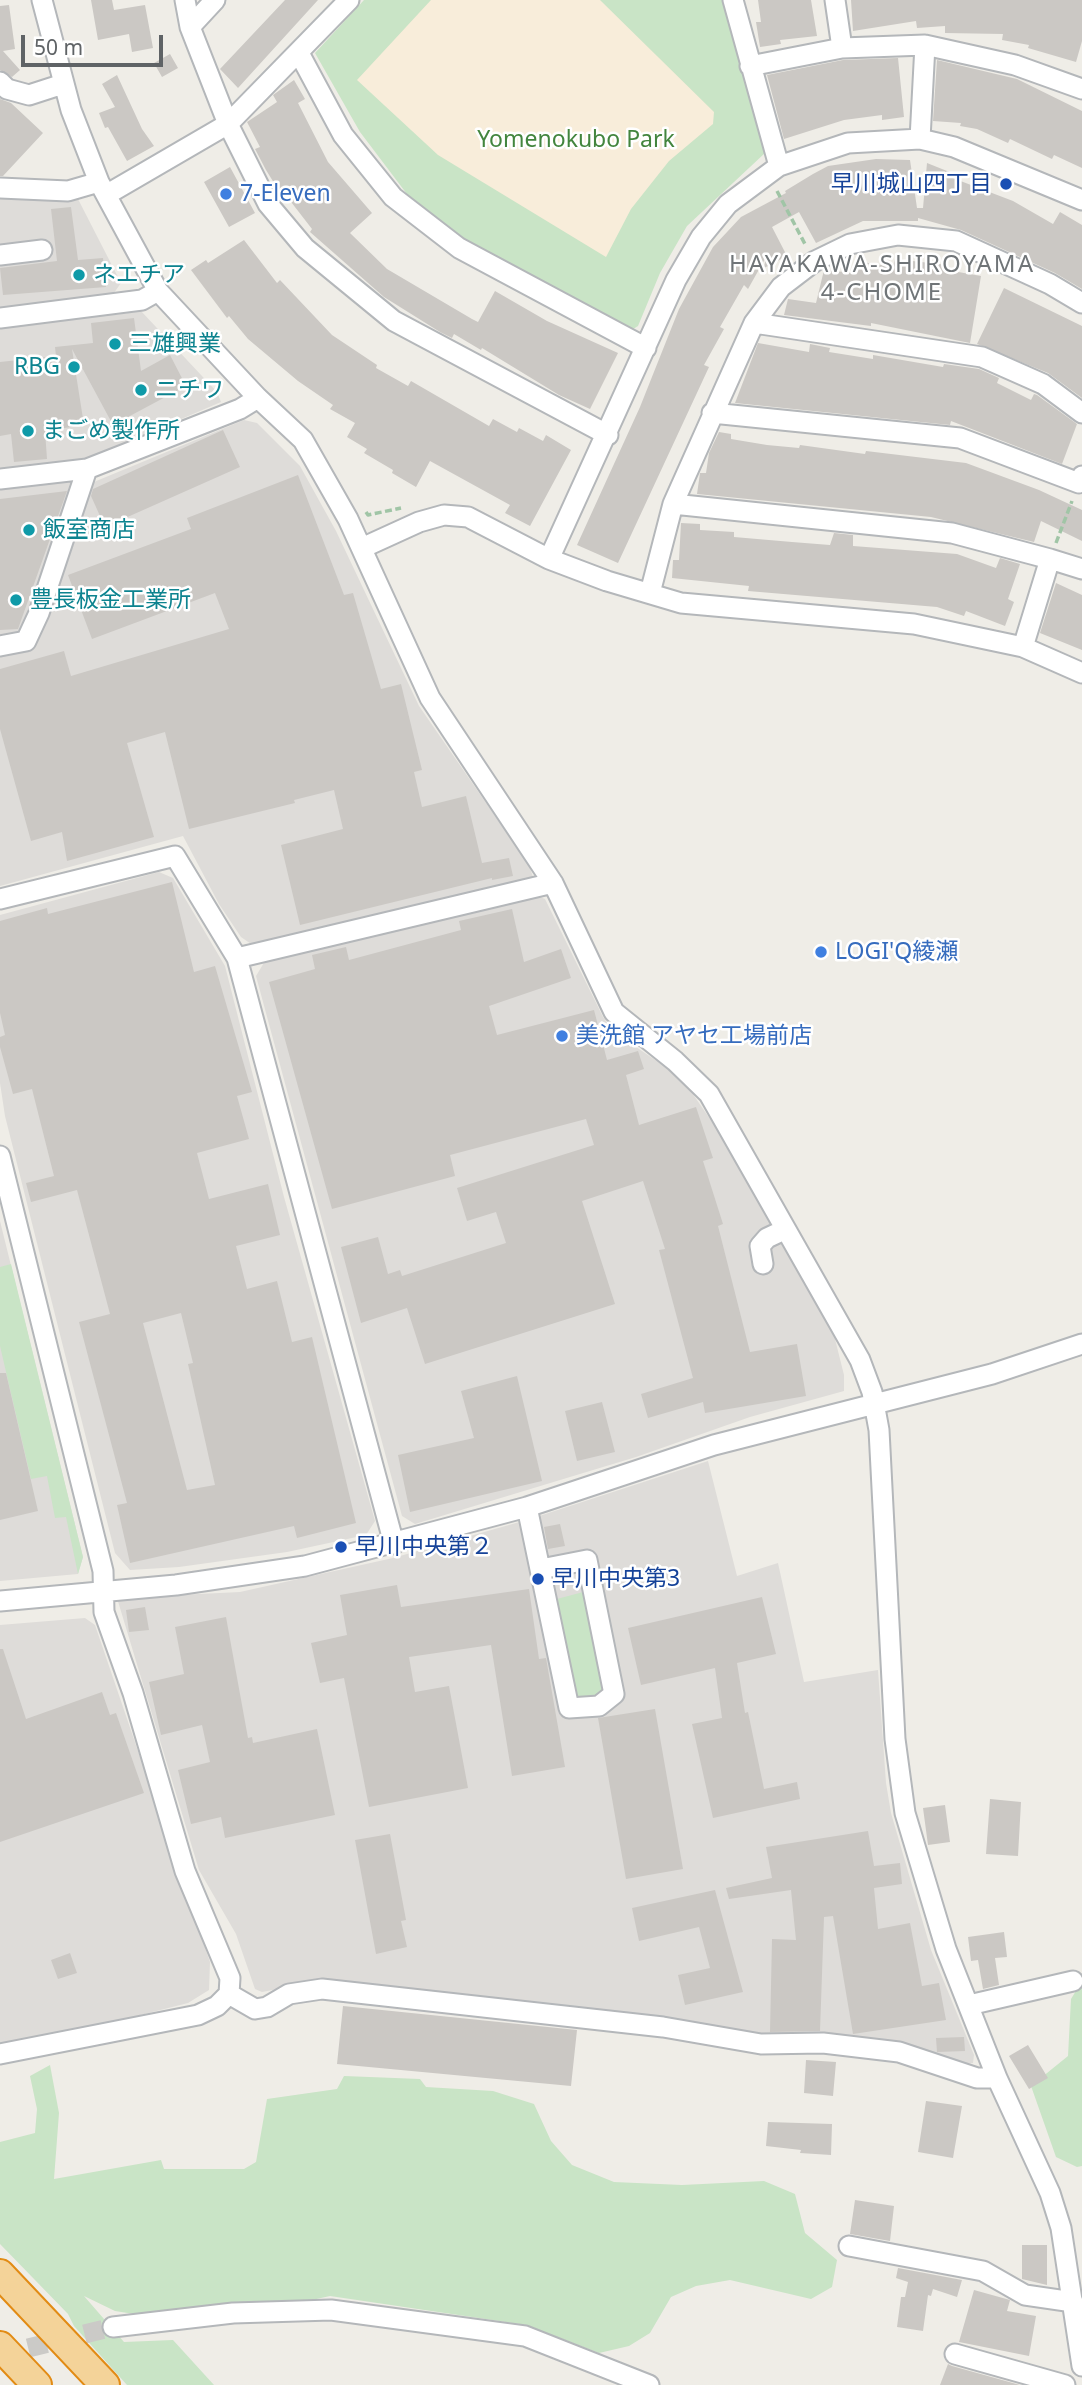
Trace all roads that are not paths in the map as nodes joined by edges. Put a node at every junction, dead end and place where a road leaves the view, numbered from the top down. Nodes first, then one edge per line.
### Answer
1 (42, 0) edge
2 (185, 0) edge
3 (215, 0) edge
4 (349, 0) edge
5 (733, 0) edge
6 (835, 0) edge
7 (190, 27) junction
8 (925, 45) junction
9 (842, 48) junction
10 (299, 52) junction
11 (750, 66) junction
12 (0, 82) edge
13 (63, 84) junction
14 (1082, 89) edge
15 (228, 124) junction
16 (920, 139) junction
17 (774, 170) junction
18 (2, 185) edge
19 (102, 188) junction
20 (1082, 200) edge
21 (42, 250) dead end
22 (0, 255) edge
23 (158, 291) junction
24 (1082, 303) edge
25 (0, 318) edge
26 (754, 323) junction
27 (646, 348) junction
28 (258, 398) junction
29 (712, 413) junction
30 (1082, 413) edge
31 (608, 435) junction
32 (87, 470) junction
33 (0, 479) edge
34 (1080, 479) edge
35 (673, 504) junction
36 (362, 548) junction
37 (550, 559) junction
38 (1050, 559) junction
39 (1082, 569) edge
40 (650, 593) junction
41 (0, 646) edge
42 (1023, 647) junction
43 (1082, 673) edge
44 (553, 883) junction
45 (0, 899) edge
46 (237, 958) junction
47 (0, 1156) edge
48 (784, 1230) junction
49 (763, 1264) dead end
50 (1082, 1344) edge
51 (875, 1405) junction
52 (527, 1507) junction
53 (394, 1544) junction
54 (541, 1569) junction
55 (103, 1592) junction
56 (0, 1601) edge
57 (1073, 1981) dead end
58 (229, 1994) junction
59 (969, 2005) junction
60 (0, 2054) edge
61 (997, 2078) junction
62 (849, 2246) dead end
63 (0, 2274) edge
64 (1073, 2302) junction
65 (113, 2328) tunnel mouth
66 (0, 2346) edge
67 (954, 2354) dead end
68 (1082, 2366) edge
69 (37, 2385) edge
70 (105, 2385) edge
71 (649, 2385) edge
72 (1065, 2385) edge

1 - 13 street
2 - 7 street
3 - 7 street
4 - 10 street
5 - 11 street
6 - 9 street
7 - 15 street
8 - 9 street
8 - 14 street
8 - 16 street
9 - 11 street
10 - 15 street
10 - 27 street
11 - 17 street
12 - 13 street
13 - 19 street
15 - 19 street
15 - 31 street
16 - 17 street
16 - 20 street
17 - 27 street
18 - 19 street
19 - 23 street
21 - 22 street
23 - 25 street
23 - 28 street
24 - 26 street
26 - 29 street
26 - 30 street
27 - 31 street
28 - 32 street
28 - 36 street
29 - 34 street
29 - 35 street
31 - 37 street
32 - 33 street
32 - 41 street
35 - 38 street
35 - 40 street
36 - 37 street
36 - 44 street
37 - 40 street
38 - 39 street
38 - 42 street
40 - 42 street
42 - 43 street
44 - 46 street
44 - 48 street
45 - 46 street
46 - 53 street
47 - 55 street
48 - 49 street
48 - 51 street
50 - 51 street
51 - 52 street
51 - 59 street
52 - 53 street
52 - 54 street
53 - 55 street
54 - 54 street
55 - 56 street
55 - 58 street
57 - 59 street
58 - 60 street
58 - 61 street
59 - 61 street
61 - 64 street
62 - 64 street
63 - 70 highway
64 - 68 street
65 - 71 street
66 - 69 highway
67 - 72 street

